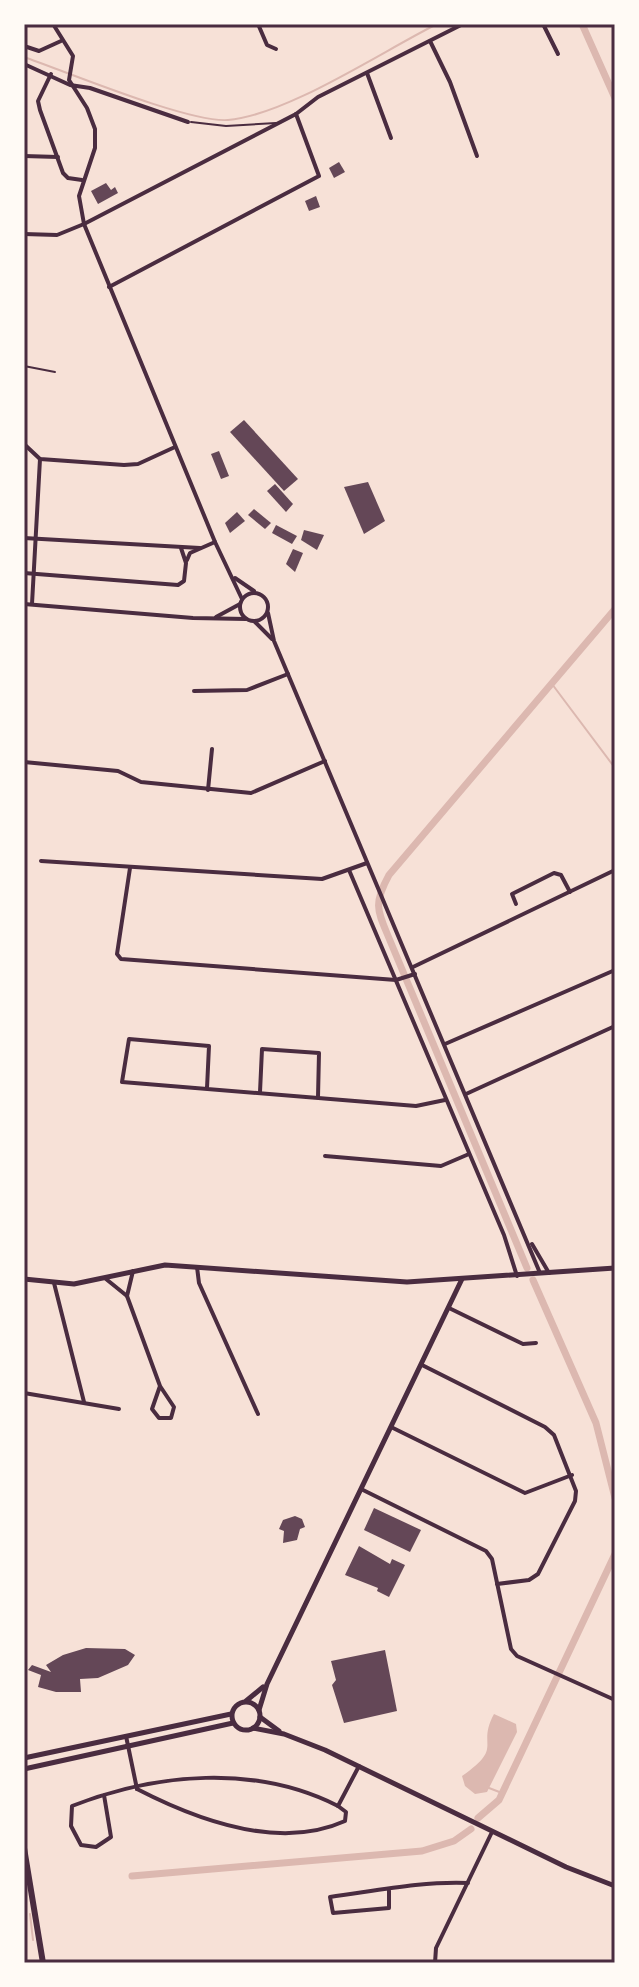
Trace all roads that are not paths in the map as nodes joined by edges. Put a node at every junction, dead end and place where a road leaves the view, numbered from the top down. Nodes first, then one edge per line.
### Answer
1 (53, 24) edge
2 (258, 24) edge
3 (463, 24) edge
4 (543, 24) edge
5 (61, 41) junction
6 (430, 41) junction
7 (24, 46) edge
8 (276, 49) dead end
9 (558, 54) dead end
10 (24, 64) edge
11 (366, 72) junction
12 (51, 74) junction
13 (69, 82) junction
14 (296, 114) junction
15 (188, 122) joint
16 (277, 122) junction
17 (391, 138) dead end
18 (24, 156) edge
19 (477, 156) dead end
20 (58, 157) junction
21 (82, 180) junction
22 (84, 224) junction
23 (24, 234) edge
24 (109, 287) junction
25 (24, 366) edge
26 (55, 372) dead end
27 (24, 444) edge
28 (175, 447) junction
29 (40, 459) junction
30 (24, 538) edge
31 (38, 539) junction
32 (215, 542) junction
33 (181, 548) junction
34 (200, 548) junction
35 (186, 563) junction
36 (24, 573) edge
37 (35, 574) junction
38 (235, 578) junction
39 (256, 593) junction
40 (241, 601) junction
41 (24, 604) edge
42 (32, 605) junction
43 (268, 613) junction
44 (214, 618) junction
45 (246, 619) junction
46 (254, 621) junction
47 (274, 641) junction
48 (289, 674) junction
49 (194, 691) dead end
50 (212, 749) dead end
51 (325, 761) junction
52 (24, 762) edge
53 (208, 790) junction
54 (41, 861) dead end
55 (366, 863) junction
56 (130, 868) junction
57 (349, 870) junction
58 (615, 870) edge
59 (570, 892) junction
60 (516, 904) dead end
61 (413, 967) junction
62 (615, 970) edge
63 (414, 974) junction
64 (397, 980) junction
65 (615, 1026) edge
66 (445, 1044) junction
67 (207, 1088) junction
68 (260, 1092) junction
69 (466, 1094) junction
70 (318, 1097) junction
71 (445, 1100) junction
72 (469, 1154) junction
73 (325, 1156) dead end
74 (528, 1239) junction
75 (197, 1267) junction
76 (615, 1268) edge
77 (133, 1271) junction
78 (540, 1273) junction
79 (549, 1273) junction
80 (517, 1276) junction
81 (24, 1279) edge
82 (106, 1279) junction
83 (462, 1279) junction
84 (54, 1283) junction
85 (127, 1296) junction
86 (449, 1308) junction
87 (536, 1343) dead end
88 (422, 1365) junction
89 (160, 1386) junction
90 (24, 1393) edge
91 (84, 1402) junction
92 (119, 1409) dead end
93 (258, 1414) dead end
94 (391, 1427) junction
95 (572, 1475) junction
96 (361, 1489) junction
97 (497, 1584) junction
98 (267, 1684) junction
99 (615, 1700) edge
100 (245, 1702) junction
101 (259, 1713) junction
102 (231, 1714) junction
103 (233, 1723) junction
104 (253, 1728) junction
105 (284, 1734) junction
106 (126, 1736) junction
107 (128, 1746) junction
108 (24, 1758) edge
109 (359, 1766) junction
110 (24, 1769) edge
111 (137, 1789) junction
112 (104, 1795) junction
113 (338, 1806) junction
114 (492, 1832) junction
115 (24, 1848) edge
116 (468, 1883) junction
117 (615, 1886) edge
118 (389, 1889) junction
119 (33, 1898) junction
120 (24, 1900) edge
121 (35, 1910) junction
122 (24, 1911) edge
123 (43, 1963) edge
124 (435, 1963) edge

1 - 5 street
2 - 8 street
3 - 6 street
4 - 9 street
5 - 7 street
5 - 13 street
6 - 11 street
6 - 19 street
10 - 12 street
11 - 14 street
11 - 17 street
12 - 13 street
12 - 20 street
13 - 15 street
13 - 21 street
14 - 16 street
14 - 24 street
15 - 16 lane
16 - 22 street
18 - 20 street
20 - 21 street
21 - 22 street
22 - 23 street
22 - 24 street
24 - 28 street
25 - 26 lane
27 - 29 street
28 - 29 street
28 - 32 street
29 - 31 street
30 - 31 street
31 - 33 street
31 - 37 street
32 - 34 street
32 - 38 street
33 - 34 street
33 - 35 street
34 - 35 street
35 - 37 street
36 - 37 street
37 - 42 street
38 - 39 street
38 - 40 street
39 - 40 street
39 - 43 street
40 - 44 street
40 - 45 street
41 - 42 street
42 - 44 street
43 - 46 street
43 - 47 street
44 - 45 street
45 - 46 street
46 - 47 street
47 - 48 street
48 - 49 street
48 - 51 street
50 - 53 street
51 - 53 street
51 - 55 street
52 - 53 street
54 - 56 street
55 - 57 street
55 - 61 street
56 - 57 street
56 - 64 street
57 - 64 street
58 - 59 street
59 - 60 street
59 - 61 street
61 - 63 street
62 - 66 street
63 - 64 street
63 - 66 street
64 - 71 street
65 - 69 street
66 - 69 street
67 - 67 street
67 - 68 street
68 - 70 street
68 - 70 street
69 - 74 street
70 - 71 street
71 - 72 street
72 - 73 street
72 - 80 street
74 - 78 street
74 - 79 street
75 - 77 street
75 - 83 street
75 - 93 street
76 - 79 street
77 - 82 street
77 - 85 street
78 - 79 street
78 - 80 street
80 - 83 street
81 - 84 street
82 - 84 street
82 - 85 street
83 - 86 street
84 - 91 street
85 - 89 street
86 - 87 street
86 - 88 street
88 - 94 street
88 - 95 street
89 - 89 street
90 - 91 street
91 - 92 street
94 - 95 street
94 - 96 street
95 - 97 street
96 - 97 street
96 - 98 street
97 - 99 street
98 - 100 street
98 - 101 street
100 - 101 street
100 - 102 street
101 - 104 street
101 - 105 street
102 - 103 street
102 - 106 street
103 - 104 street
103 - 107 street
104 - 105 street
105 - 109 street
106 - 107 street
106 - 108 street
107 - 110 street
107 - 111 street
109 - 113 street
109 - 114 street
111 - 112 street
111 - 113 street
111 - 113 street
112 - 112 street
114 - 116 street
114 - 117 street
115 - 119 main road
116 - 118 street
116 - 124 street
118 - 118 street
119 - 120 street
119 - 121 main road
121 - 122 lane
121 - 123 main road

